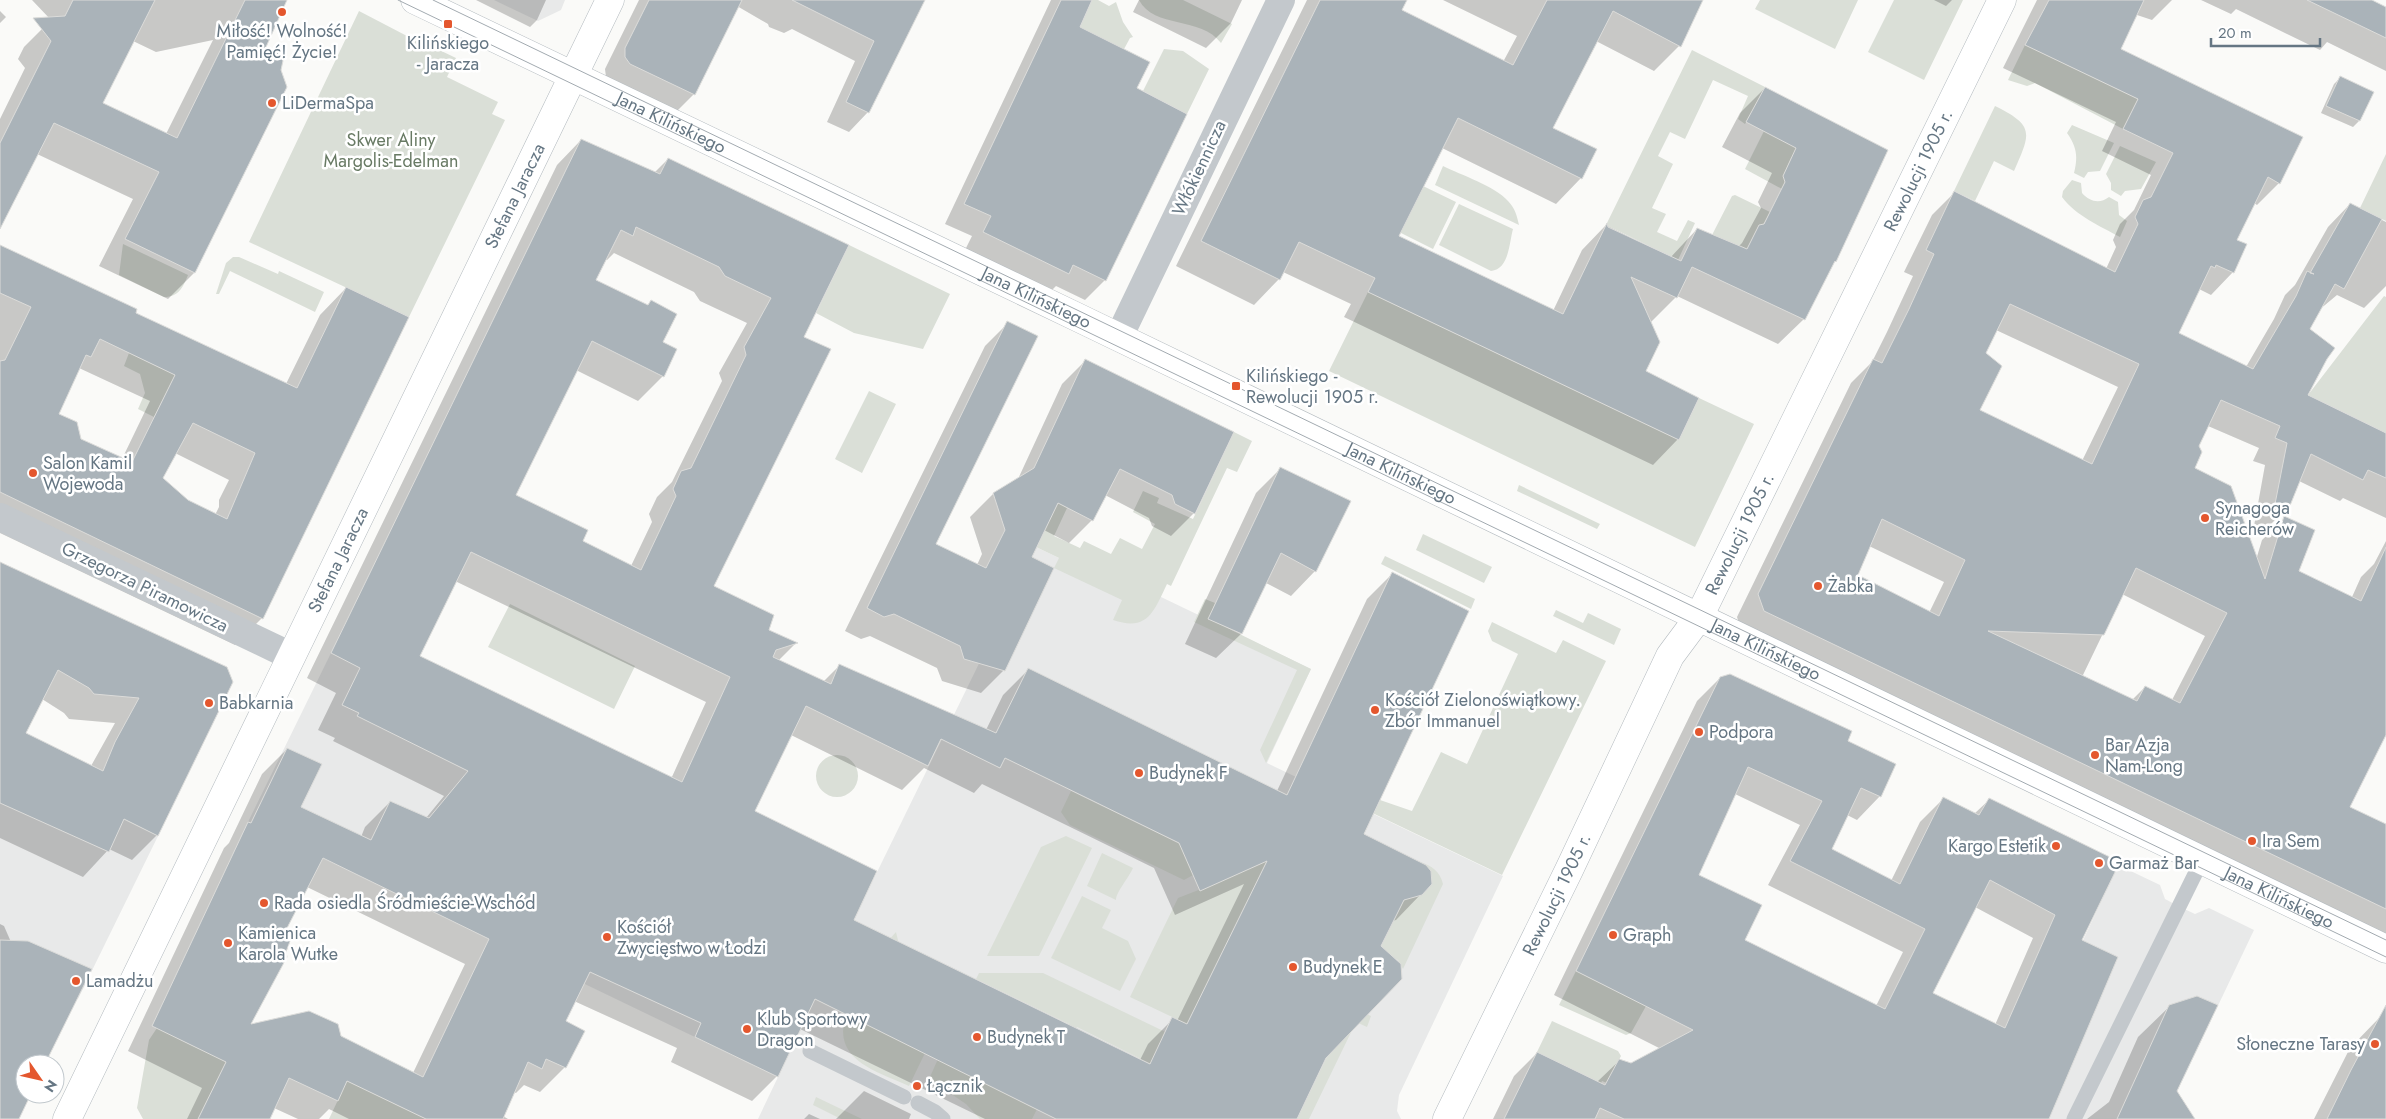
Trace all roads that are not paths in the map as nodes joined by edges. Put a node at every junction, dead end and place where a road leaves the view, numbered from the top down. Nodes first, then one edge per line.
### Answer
1 (415, 0) edge
2 (610, 0) edge
3 (1280, 0) edge
4 (2002, 0) edge
5 (573, 76) junction
6 (1119, 337) junction
7 (0, 517) edge
8 (1699, 618) junction
9 (291, 656) junction
10 (2202, 860) junction
11 (2386, 949) edge
12 (810, 1051) dead end
13 (904, 1096) dead end
14 (918, 1103) dead end
15 (67, 1119) edge
16 (943, 1119) edge
17 (1447, 1119) edge
18 (2074, 1119) edge

1 - 5 street, Jana Kilińskiego
2 - 5 street, Stefana Jaracza
3 - 6 street, Włókiennicza
4 - 8 street, Rewolucji 1905 r.
5 - 6 street, Jana Kilińskiego
5 - 9 street, Stefana Jaracza
6 - 8 street, Jana Kilińskiego
7 - 9 street, Grzegorza Piramowicza
8 - 10 street, Jana Kilińskiego
8 - 17 street, Rewolucji 1905 r.
9 - 15 street, Stefana Jaracza
10 - 11 street, Jana Kilińskiego
10 - 18 lane
12 - 13 lane
14 - 16 lane

